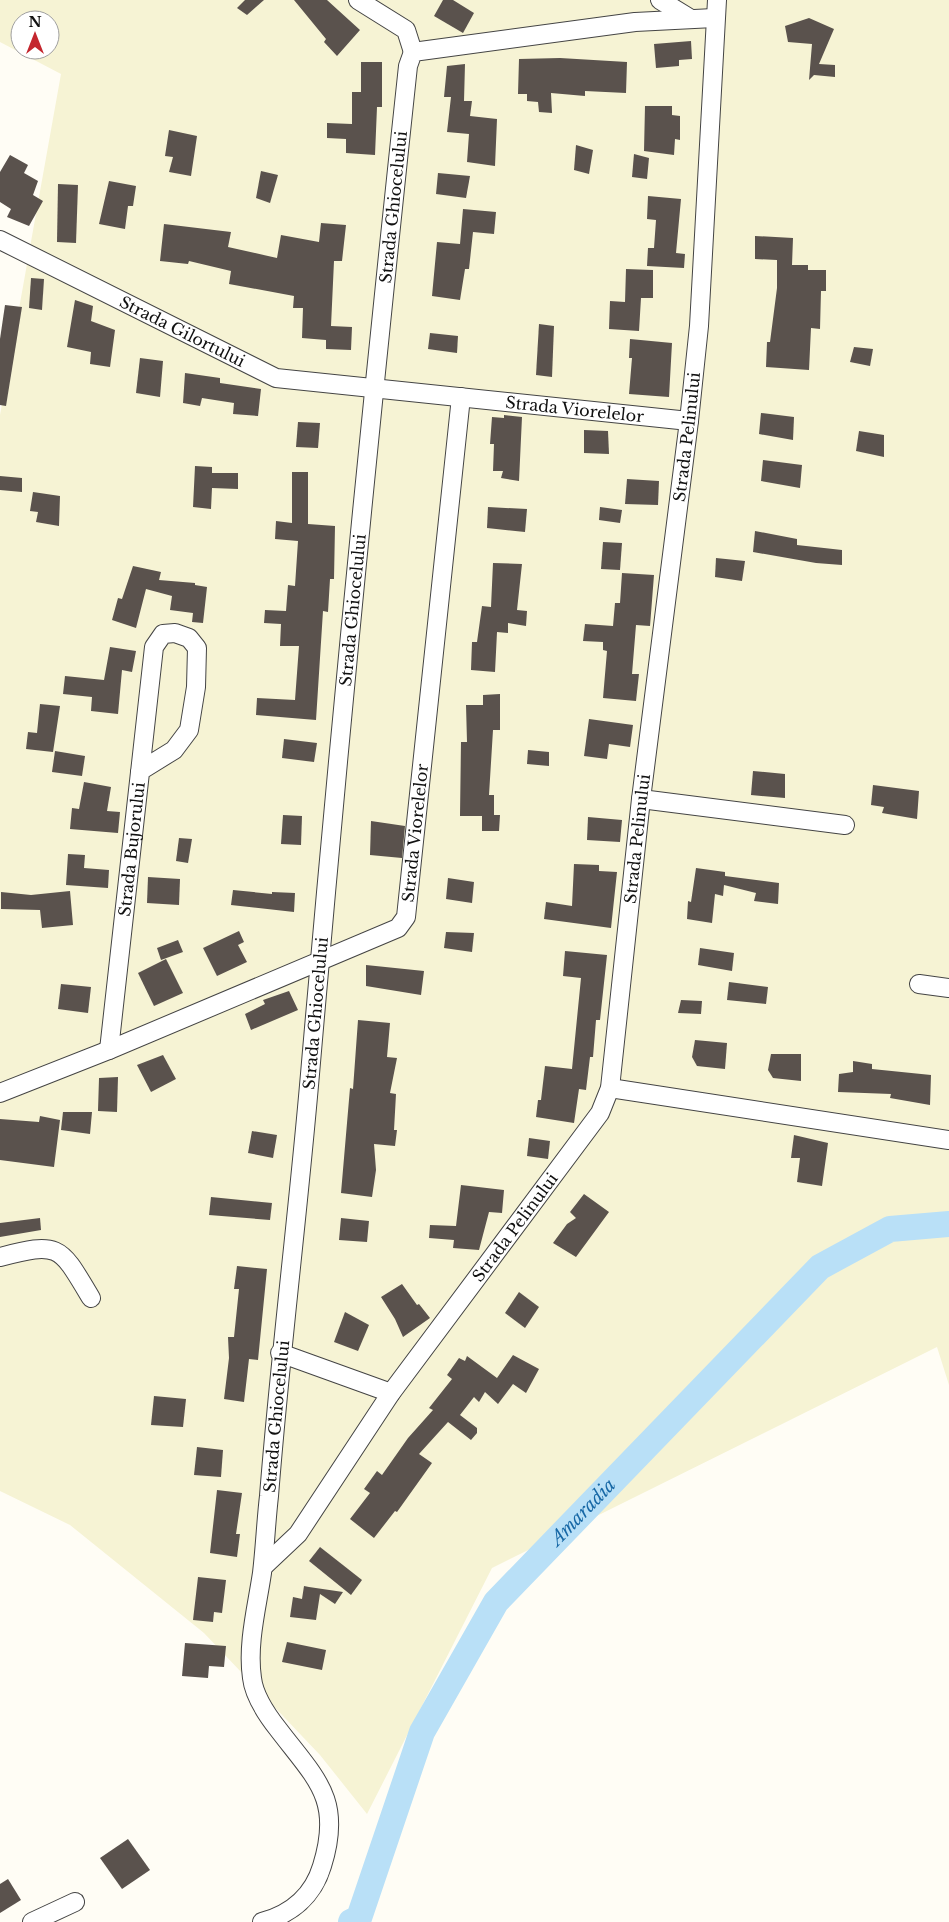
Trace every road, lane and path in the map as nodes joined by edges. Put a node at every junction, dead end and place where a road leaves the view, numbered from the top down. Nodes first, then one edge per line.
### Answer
1 (358, 0) edge
2 (660, 0) edge
3 (717, 0) edge
4 (714, 18) junction
5 (691, 19) junction
6 (413, 52) junction
7 (0, 240) edge
8 (374, 386) junction
9 (461, 397) junction
10 (689, 421) junction
11 (140, 772) junction
12 (641, 799) junction
13 (845, 825) dead end
14 (318, 961) junction
15 (919, 984) dead end
16 (949, 988) edge
17 (109, 1050) junction
18 (610, 1088) junction
19 (0, 1093) edge
20 (949, 1140) edge
21 (0, 1257) edge
22 (90, 1298) dead end
23 (280, 1353) junction
24 (391, 1393) junction
25 (263, 1568) junction
26 (75, 1902) dead end
27 (32, 1922) edge
28 (262, 1922) edge

1 - 6 street
2 - 5 street
3 - 4 street, Strada Pelinului
4 - 5 street
4 - 10 street, Strada Pelinului
5 - 6 street
6 - 8 street, Strada Ghiocelului
7 - 8 street, Strada Gilortului
8 - 9 street, Strada Viorelelor
8 - 14 street, Strada Ghiocelului
9 - 10 street, Strada Viorelelor
9 - 14 street, Strada Viorelelor
10 - 12 street, Strada Pelinului
11 - 11 street, Strada Bujorului
11 - 17 street, Strada Bujorului
12 - 13 street
12 - 18 street, Strada Pelinului
14 - 17 street, Strada Viorelelor
14 - 23 street, Strada Ghiocelului
15 - 16 street
17 - 19 street, Strada Viorelelor
18 - 20 street
18 - 24 street, Strada Pelinului
21 - 22 street
23 - 24 street
23 - 25 street, Strada Ghiocelului
24 - 25 street, Strada Pelinului
25 - 28 street, Strada Ghiocelului
26 - 27 street

